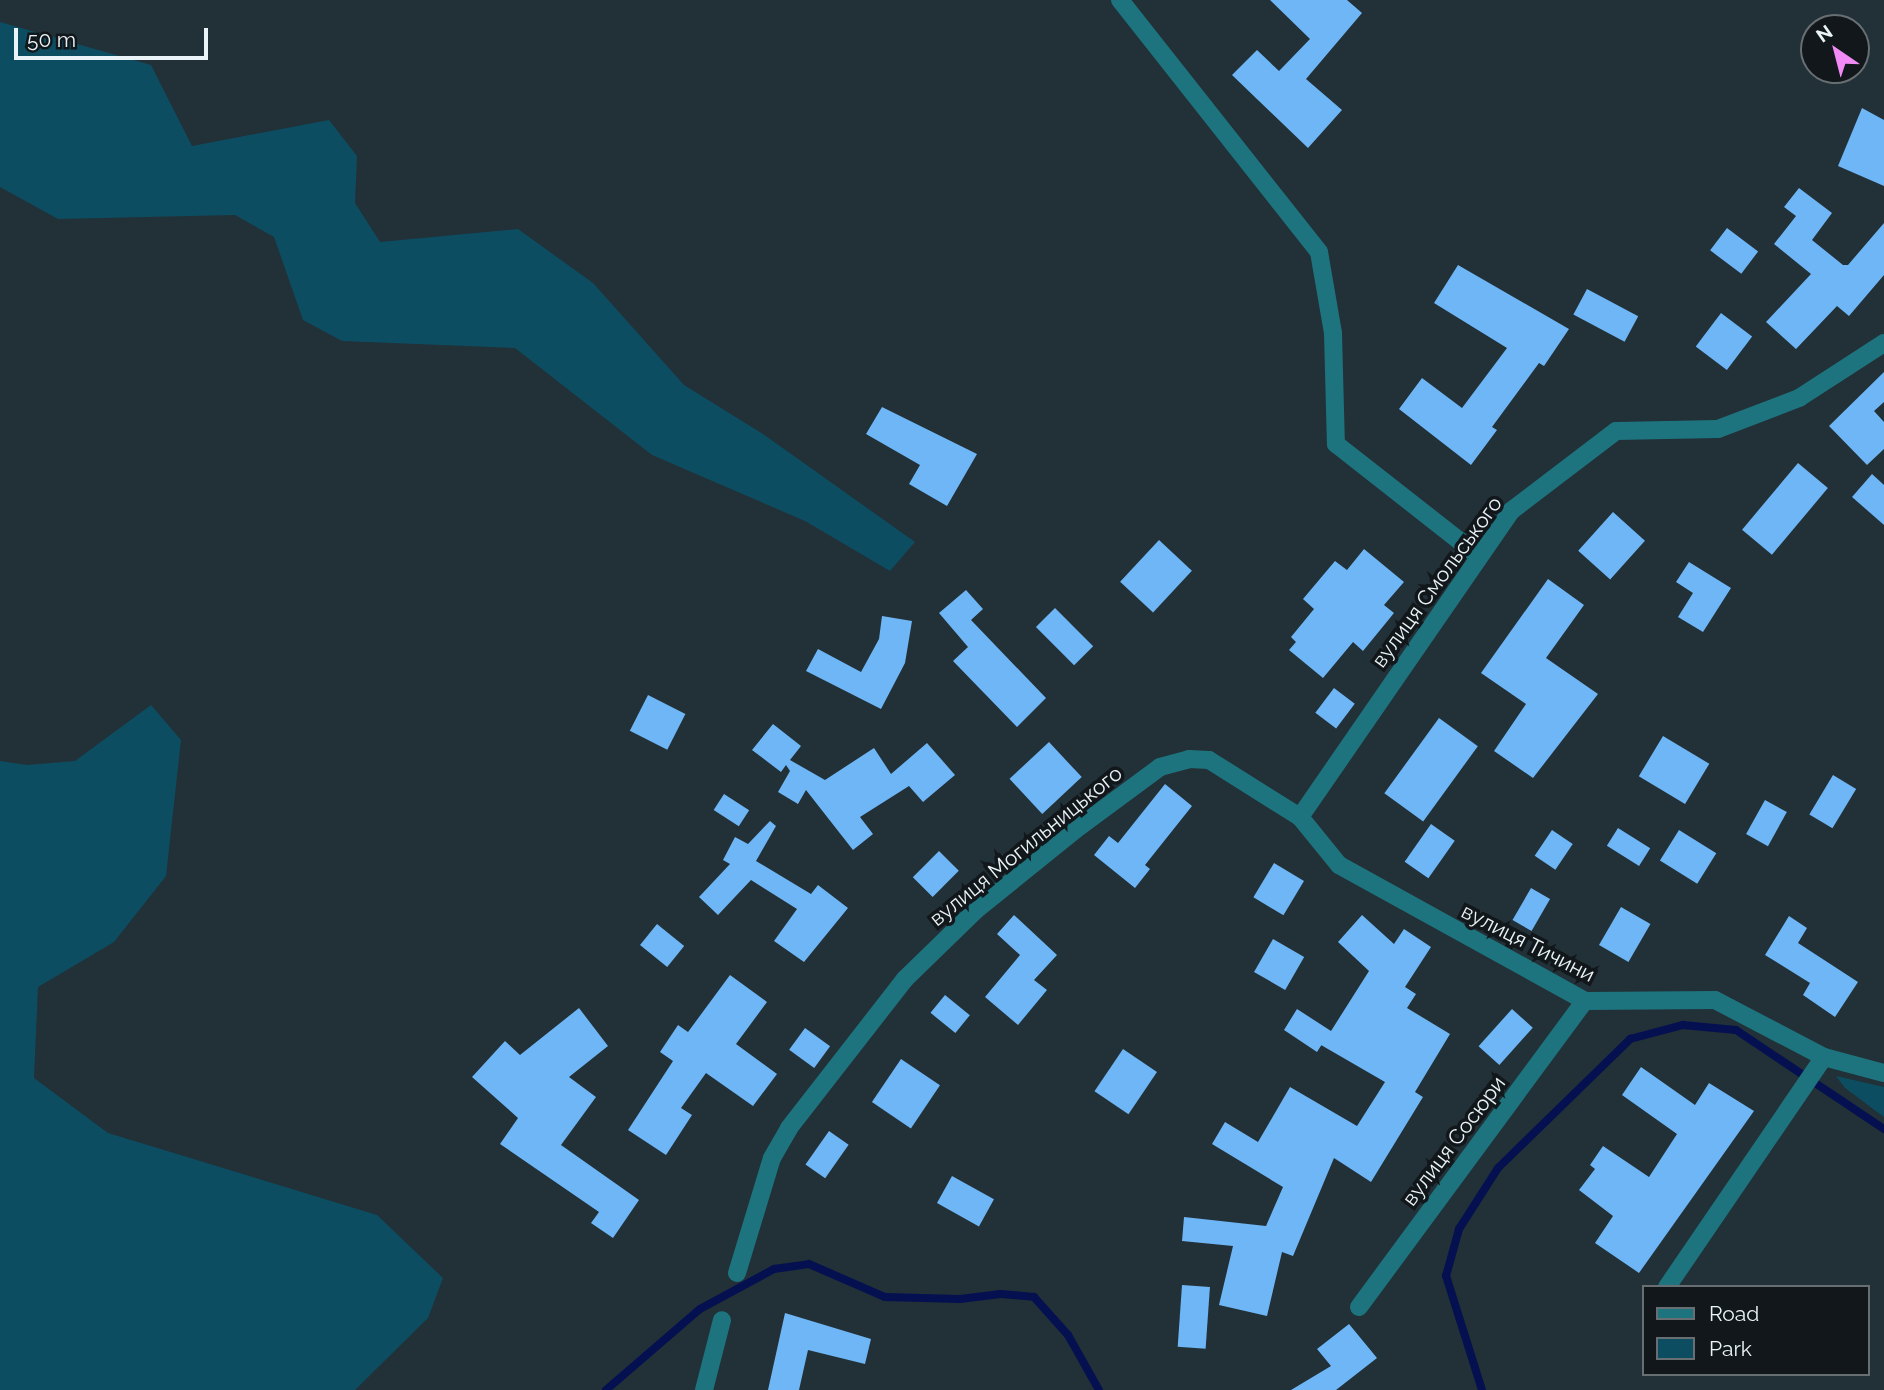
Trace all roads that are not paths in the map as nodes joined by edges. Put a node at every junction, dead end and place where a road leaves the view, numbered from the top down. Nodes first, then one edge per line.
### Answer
1 (1120, 0) edge
2 (1884, 343) edge
3 (1479, 556) junction
4 (1300, 817) junction
5 (1586, 1001) junction
6 (1821, 1062) junction
7 (1884, 1073) edge
8 (737, 1273) dead end
9 (1668, 1285) edge
10 (1359, 1307) dead end
11 (722, 1320) dead end
12 (704, 1390) edge

1 - 3 street
2 - 3 street, вулиця Смольського
3 - 4 street, вулиця Смольського
4 - 5 street, вулиця Тичини
4 - 8 street, вулиця Могильницького
5 - 6 street, вулиця Тичини
5 - 10 street, вулиця Сосюри
6 - 7 street, вулиця Тичини
6 - 9 street
11 - 12 street

